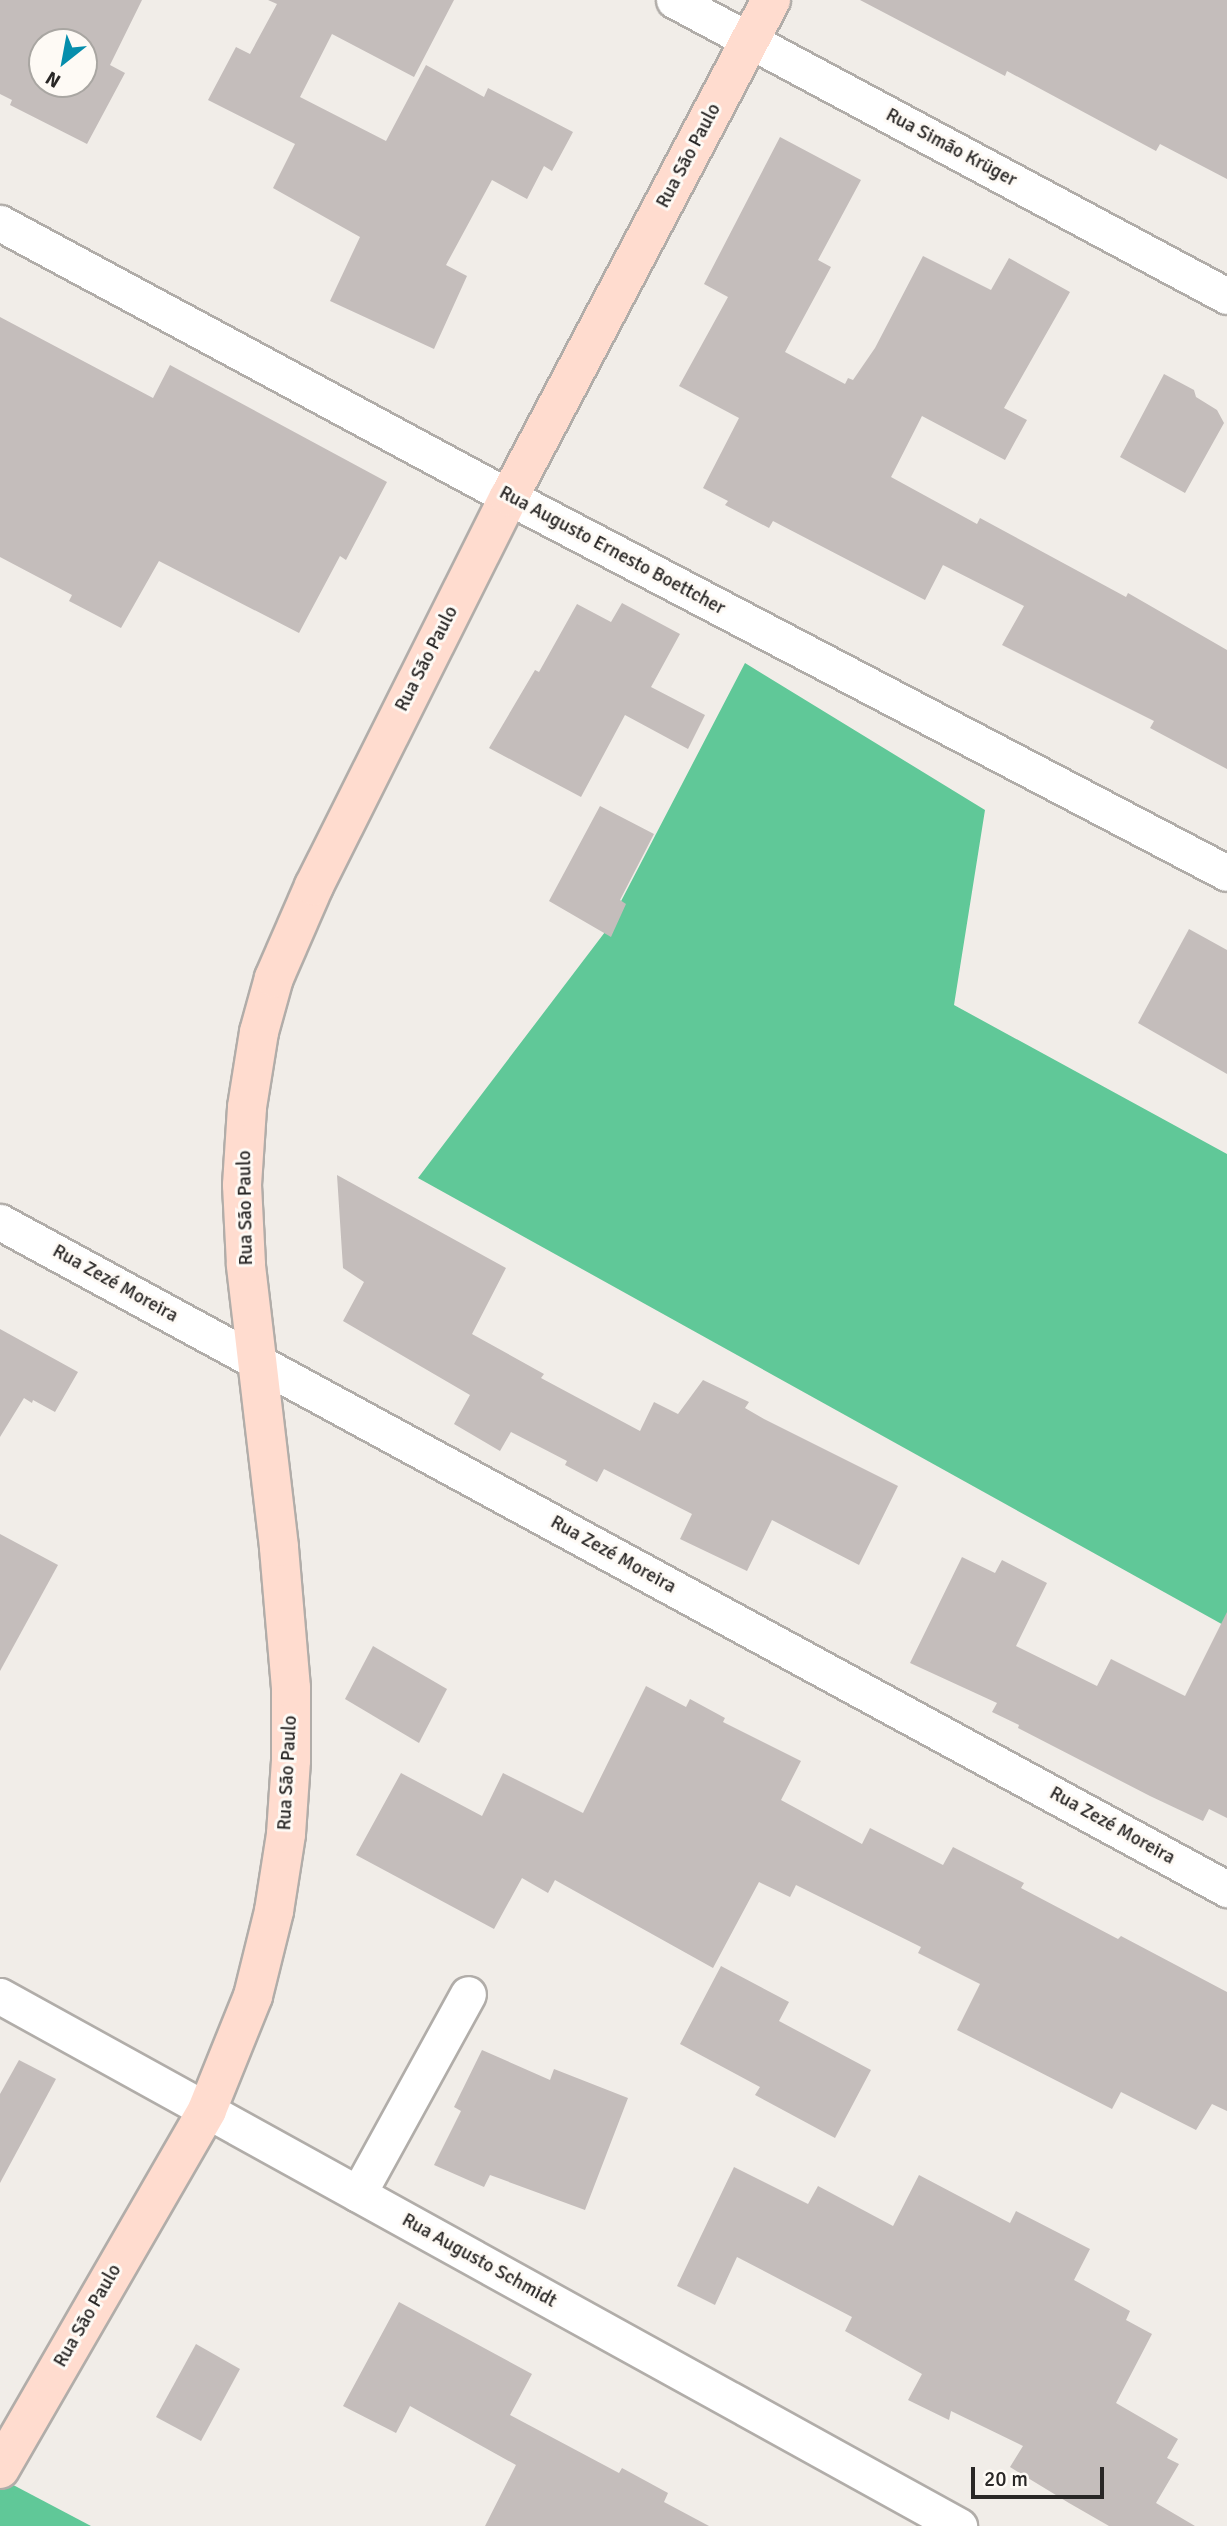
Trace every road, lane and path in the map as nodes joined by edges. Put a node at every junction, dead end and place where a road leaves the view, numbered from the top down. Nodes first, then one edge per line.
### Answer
1 (674, 0) edge
2 (771, 0) edge
3 (750, 40) junction
4 (0, 223) edge
5 (1227, 296) edge
6 (509, 497) junction
7 (1227, 873) edge
8 (0, 1222) edge
9 (256, 1361) junction
10 (1227, 1889) edge
11 (468, 1994) dead end
12 (0, 1996) edge
13 (207, 2110) junction
14 (358, 2194) junction
15 (0, 2469) edge
16 (959, 2526) edge

1 - 3 street, Rua Simão Krüger
2 - 3 main road, Rua São Paulo
3 - 5 street, Rua Simão Krüger
3 - 6 main road, Rua São Paulo
4 - 6 street, Rua Augusto Ernesto Boettcher
6 - 7 street, Rua Augusto Ernesto Boettcher
6 - 9 main road, Rua São Paulo
8 - 9 street, Rua Zezé Moreira
9 - 10 street, Rua Zezé Moreira
9 - 13 main road, Rua São Paulo
11 - 14 street
12 - 13 street, Rua Augusto Schmidt
13 - 14 street, Rua Augusto Schmidt
13 - 15 main road, Rua São Paulo
14 - 16 street, Rua Augusto Schmidt

